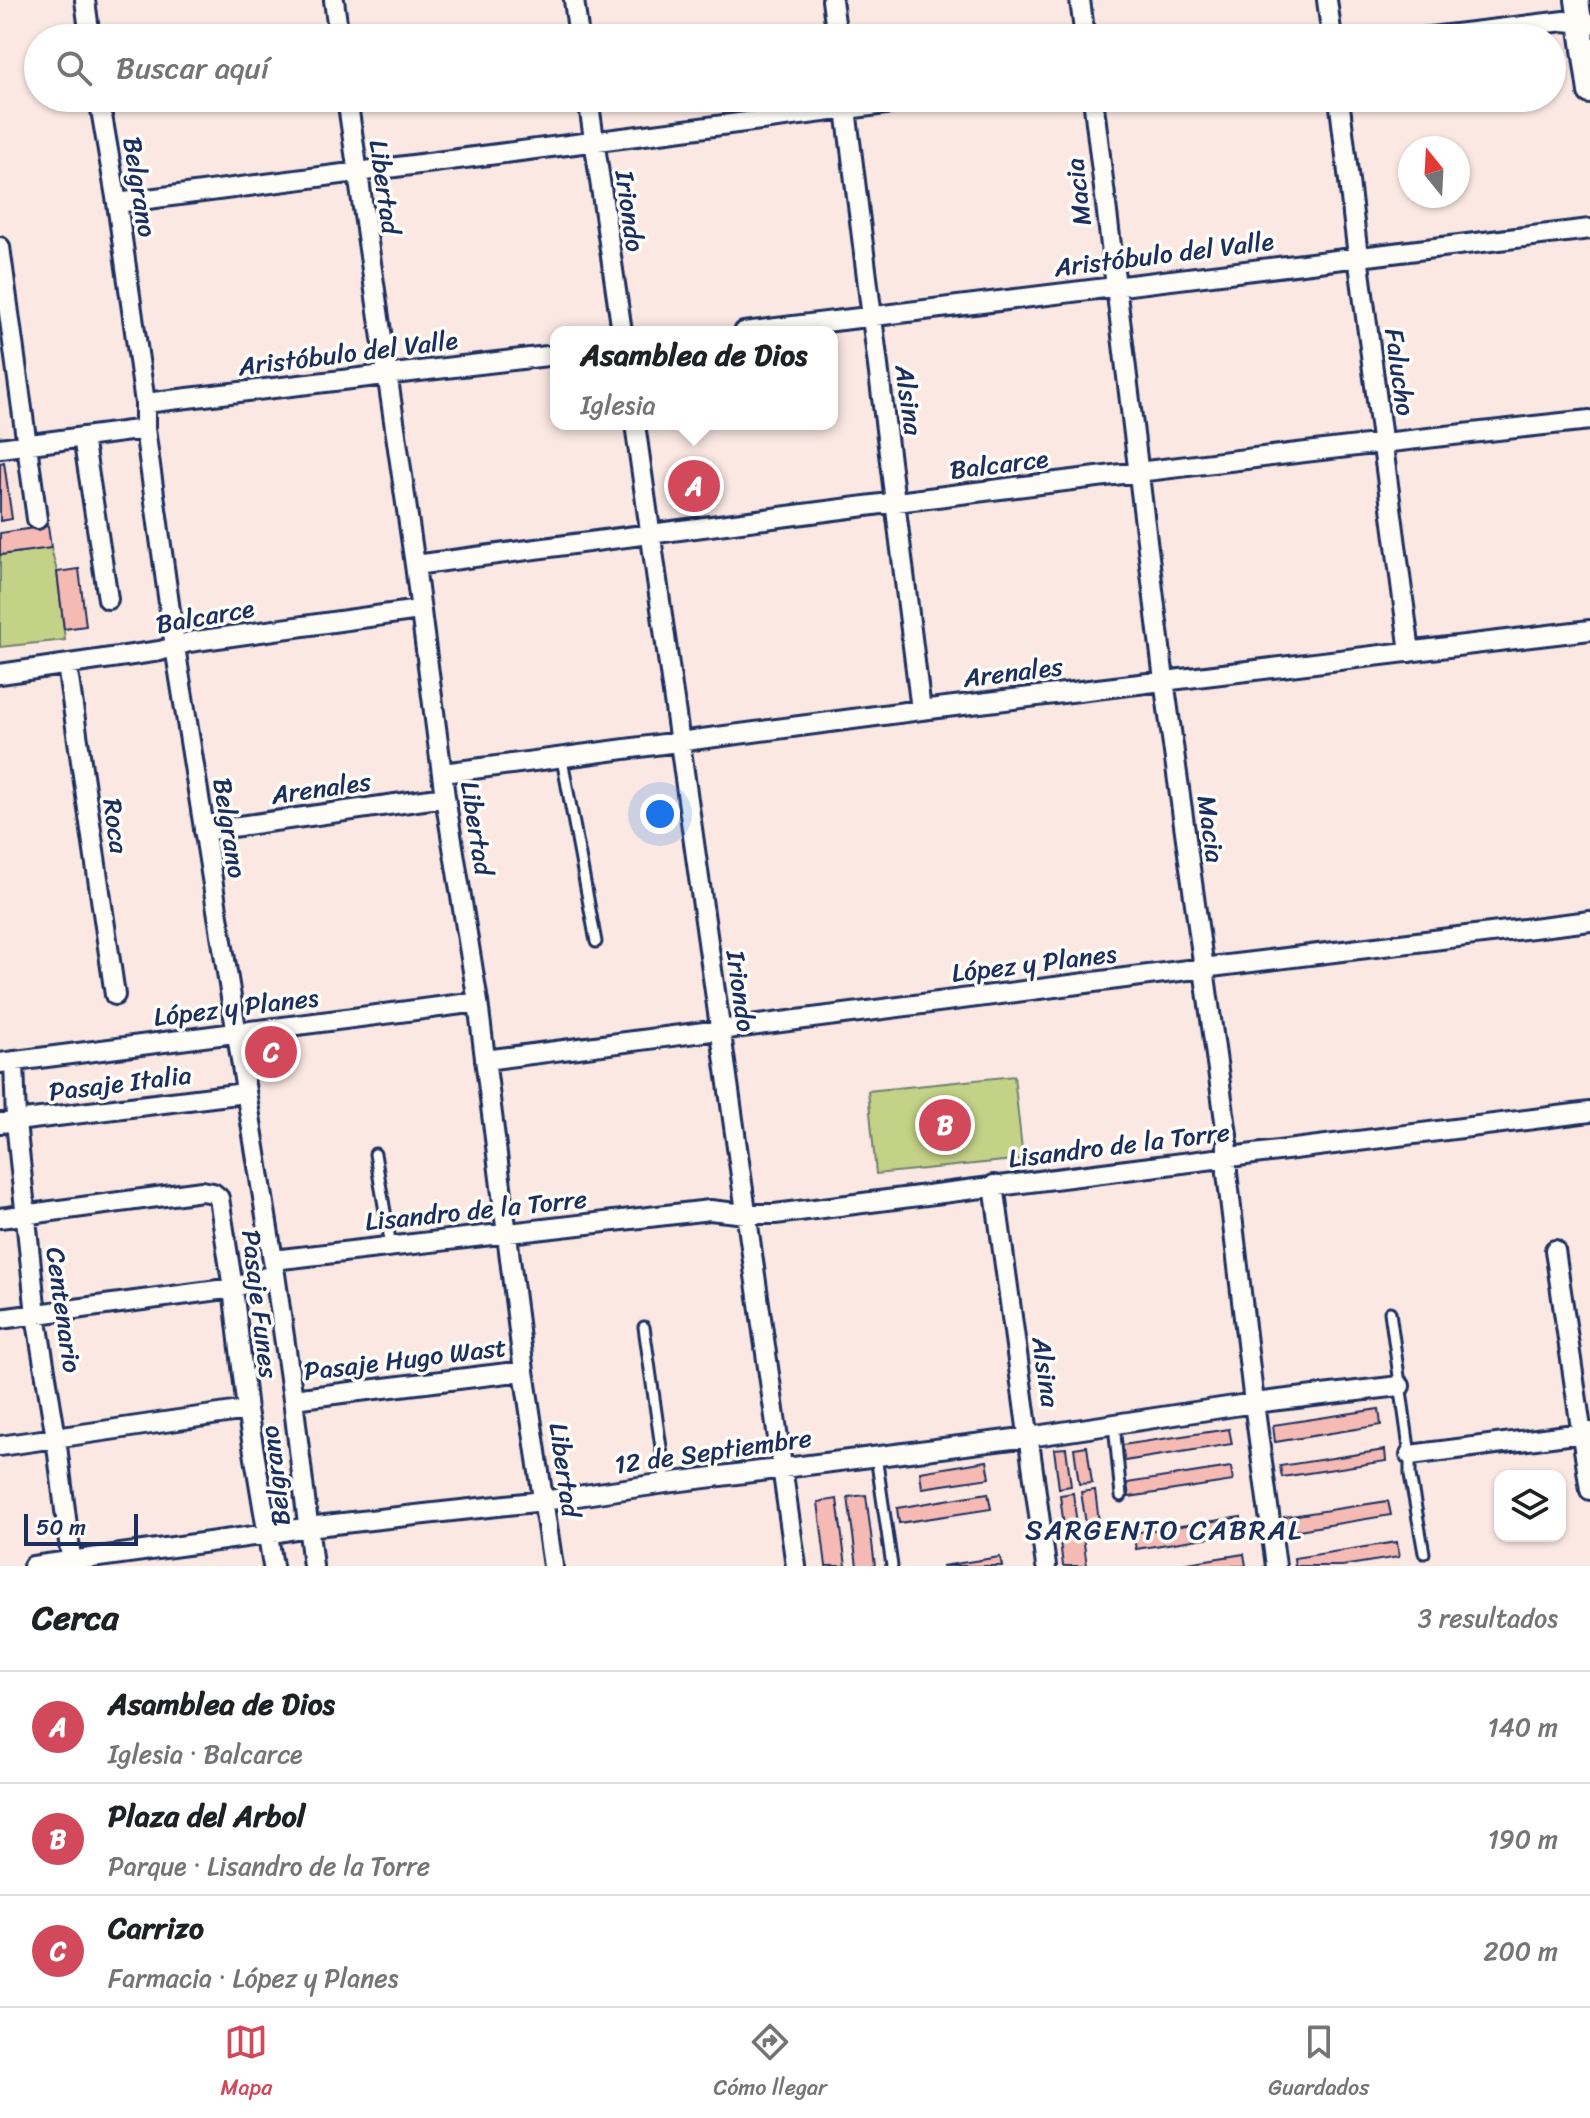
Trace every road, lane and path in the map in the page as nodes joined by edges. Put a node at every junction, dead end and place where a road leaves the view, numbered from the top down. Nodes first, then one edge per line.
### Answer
1 (85, 0) edge
2 (334, 0) edge
3 (574, 0) edge
4 (832, 0) edge
5 (1080, 0) edge
6 (1327, 0) edge
7 (1582, 15) edge
8 (88, 24) edge
9 (337, 24) edge
10 (577, 24) edge
11 (835, 24) edge
12 (1083, 24) edge
13 (1330, 24) edge
14 (1539, 24) edge
15 (1590, 92) edge
16 (101, 112) edge
17 (349, 112) edge
18 (590, 112) edge
19 (792, 112) edge
20 (846, 112) edge
21 (1095, 112) edge
22 (1341, 112) edge
23 (594, 142) junction
24 (357, 171) junction
25 (117, 203) junction
26 (1590, 229) edge
27 (0, 247) edge
28 (1358, 256) junction
29 (1115, 286) junction
30 (871, 316) junction
31 (621, 326) edge
32 (792, 326) edge
33 (550, 356) edge
34 (386, 374) junction
35 (145, 403) junction
36 (1590, 420) edge
37 (145, 429) junction
38 (636, 430) edge
39 (83, 437) junction
40 (1383, 442) junction
41 (27, 444) junction
42 (0, 448) edge
43 (1139, 472) junction
44 (896, 503) junction
45 (37, 519) dead end
46 (651, 534) junction
47 (415, 565) junction
48 (108, 599) dead end
49 (419, 610) junction
50 (1590, 630) edge
51 (175, 647) junction
52 (1410, 652) junction
53 (67, 665) junction
54 (0, 674) edge
55 (1164, 680) junction
56 (921, 710) junction
57 (679, 742) junction
58 (562, 759) junction
59 (443, 773) junction
60 (445, 797) junction
61 (204, 831) junction
62 (1590, 921) edge
63 (596, 942) dead end
64 (1203, 968) junction
65 (115, 995) dead end
66 (478, 1002) junction
67 (720, 1031) junction
68 (237, 1034) junction
69 (485, 1060) junction
70 (7, 1062) edge
71 (245, 1093) junction
72 (1590, 1112) edge
73 (8, 1122) edge
74 (375, 1154) dead end
75 (1227, 1159) junction
76 (994, 1185) junction
77 (746, 1214) junction
78 (25, 1215) junction
79 (0, 1218) edge
80 (506, 1233) junction
81 (391, 1246) junction
82 (1555, 1250) dead end
83 (274, 1267) junction
84 (233, 1288) junction
85 (1390, 1312) dead end
86 (36, 1315) junction
87 (0, 1319) edge
88 (644, 1327) dead end
89 (524, 1371) junction
90 (1400, 1386) junction
91 (293, 1399) junction
92 (1254, 1403) junction
93 (247, 1410) junction
94 (1114, 1424) junction
95 (1586, 1432) edge
96 (1029, 1437) junction
97 (56, 1438) junction
98 (0, 1446) edge
99 (1410, 1455) junction
100 (876, 1456) junction
101 (782, 1468) junction
102 (666, 1483) junction
103 (1590, 1490) edge
104 (1121, 1496) dead end
105 (543, 1501) junction
106 (307, 1527) junction
107 (268, 1534) junction
108 (1424, 1553) dead end
109 (72, 1563) edge
110 (33, 1566) edge
111 (273, 1566) edge
112 (313, 1566) edge
113 (553, 1566) edge
114 (796, 1566) edge
115 (892, 1566) edge
116 (1046, 1566) edge
117 (1276, 1566) edge

1 - 8 street
2 - 9 street
3 - 10 street
4 - 11 street
5 - 12 street
6 - 13 street
7 - 14 street
7 - 15 street
16 - 25 street, Belgrano
17 - 24 street, Libertad
18 - 23 street, Iriondo
19 - 23 street
20 - 30 street, Alsina
21 - 29 street, Macia
22 - 28 street, Falucho
23 - 24 street
23 - 31 street, Iriondo
24 - 25 street
24 - 34 street, Libertad
25 - 35 street, Belgrano
26 - 28 street, Aristóbulo del Valle
27 - 41 street
28 - 29 street, Aristóbulo del Valle
28 - 40 street, Falucho
29 - 30 street, Aristóbulo del Valle
29 - 43 street, Macia
30 - 32 street, Aristóbulo del Valle
30 - 44 street, Alsina
33 - 34 street, Aristóbulo del Valle
34 - 35 street, Aristóbulo del Valle
34 - 47 street, Libertad
35 - 37 street, Belgrano
36 - 40 street, Balcarce
37 - 39 street
37 - 51 street, Belgrano
38 - 46 street, Iriondo
39 - 41 street
39 - 48 street
40 - 43 street, Balcarce
40 - 52 street, Falucho
41 - 42 street
41 - 45 street
43 - 44 street, Balcarce
43 - 55 street, Macia
44 - 46 street, Balcarce
44 - 56 street, Alsina
46 - 47 street, Balcarce
46 - 57 street, Iriondo
47 - 49 street, Libertad
49 - 51 street, Balcarce
49 - 59 street, Libertad
50 - 52 street, Arenales
51 - 53 street, Balcarce
51 - 61 street, Belgrano
52 - 55 street, Arenales
53 - 54 street, Balcarce
53 - 65 street, Roca
55 - 56 street, Arenales
55 - 64 street, Macia
56 - 57 street, Arenales
57 - 58 street, Arenales
57 - 67 street, Iriondo
58 - 59 street, Arenales
58 - 63 lane
59 - 60 street, Libertad
60 - 61 street, Arenales
60 - 66 street, Libertad
61 - 68 street, Belgrano
62 - 64 street, López y Planes
64 - 67 street, López y Planes
64 - 75 street, Macia
66 - 68 street, López y Planes
66 - 69 street, Libertad
67 - 69 street, López y Planes
67 - 77 street, Iriondo
68 - 70 street, López y Planes
68 - 71 street, Belgrano
69 - 80 street, Libertad
70 - 73 street, Centenario
71 - 73 street, Pasaje Italia
71 - 83 street, Belgrano
72 - 75 street, Lisandro de la Torre
73 - 78 street, Centenario
74 - 81 lane
75 - 76 street, Lisandro de la Torre
75 - 92 street, Macia
76 - 77 street, Lisandro de la Torre
76 - 96 street, Alsina
77 - 80 street, Lisandro de la Torre
77 - 101 street, Iriondo
78 - 79 street
78 - 84 street, Pasaje Funes
78 - 86 street, Centenario
80 - 81 street, Lisandro de la Torre
80 - 89 street, Libertad
81 - 83 street, Lisandro de la Torre
82 - 95 street
83 - 84 street, Lisandro de la Torre
83 - 91 street, Belgrano
84 - 86 street, Lisandro de la Torre
84 - 93 street, Pasaje Funes
85 - 90 lane
86 - 87 street, Lisandro de la Torre
86 - 97 street, Centenario
88 - 102 lane
89 - 91 street, Pasaje Hugo Wast
89 - 105 street, Libertad
90 - 92 street, 12 de Septiembre
90 - 99 lane
91 - 106 street, Belgrano
92 - 94 street, 12 de Septiembre
92 - 117 street, Macia
93 - 97 street
93 - 107 street, Pasaje Funes
94 - 96 street, 12 de Septiembre
94 - 104 lane
95 - 99 street
95 - 103 street
96 - 100 street, 12 de Septiembre
96 - 116 street, Alsina
97 - 98 street
97 - 109 street, Centenario
99 - 108 lane
100 - 101 street, 12 de Septiembre
100 - 115 lane
101 - 102 street, 12 de Septiembre
101 - 114 street, Iriondo
102 - 105 street, 12 de Septiembre
105 - 106 street, 12 de Septiembre
105 - 113 street, Libertad
106 - 107 street, 12 de Septiembre
106 - 112 street, Belgrano
107 - 109 street, 12 de Septiembre
107 - 111 street, Pasaje Funes
109 - 110 street, 12 de Septiembre

